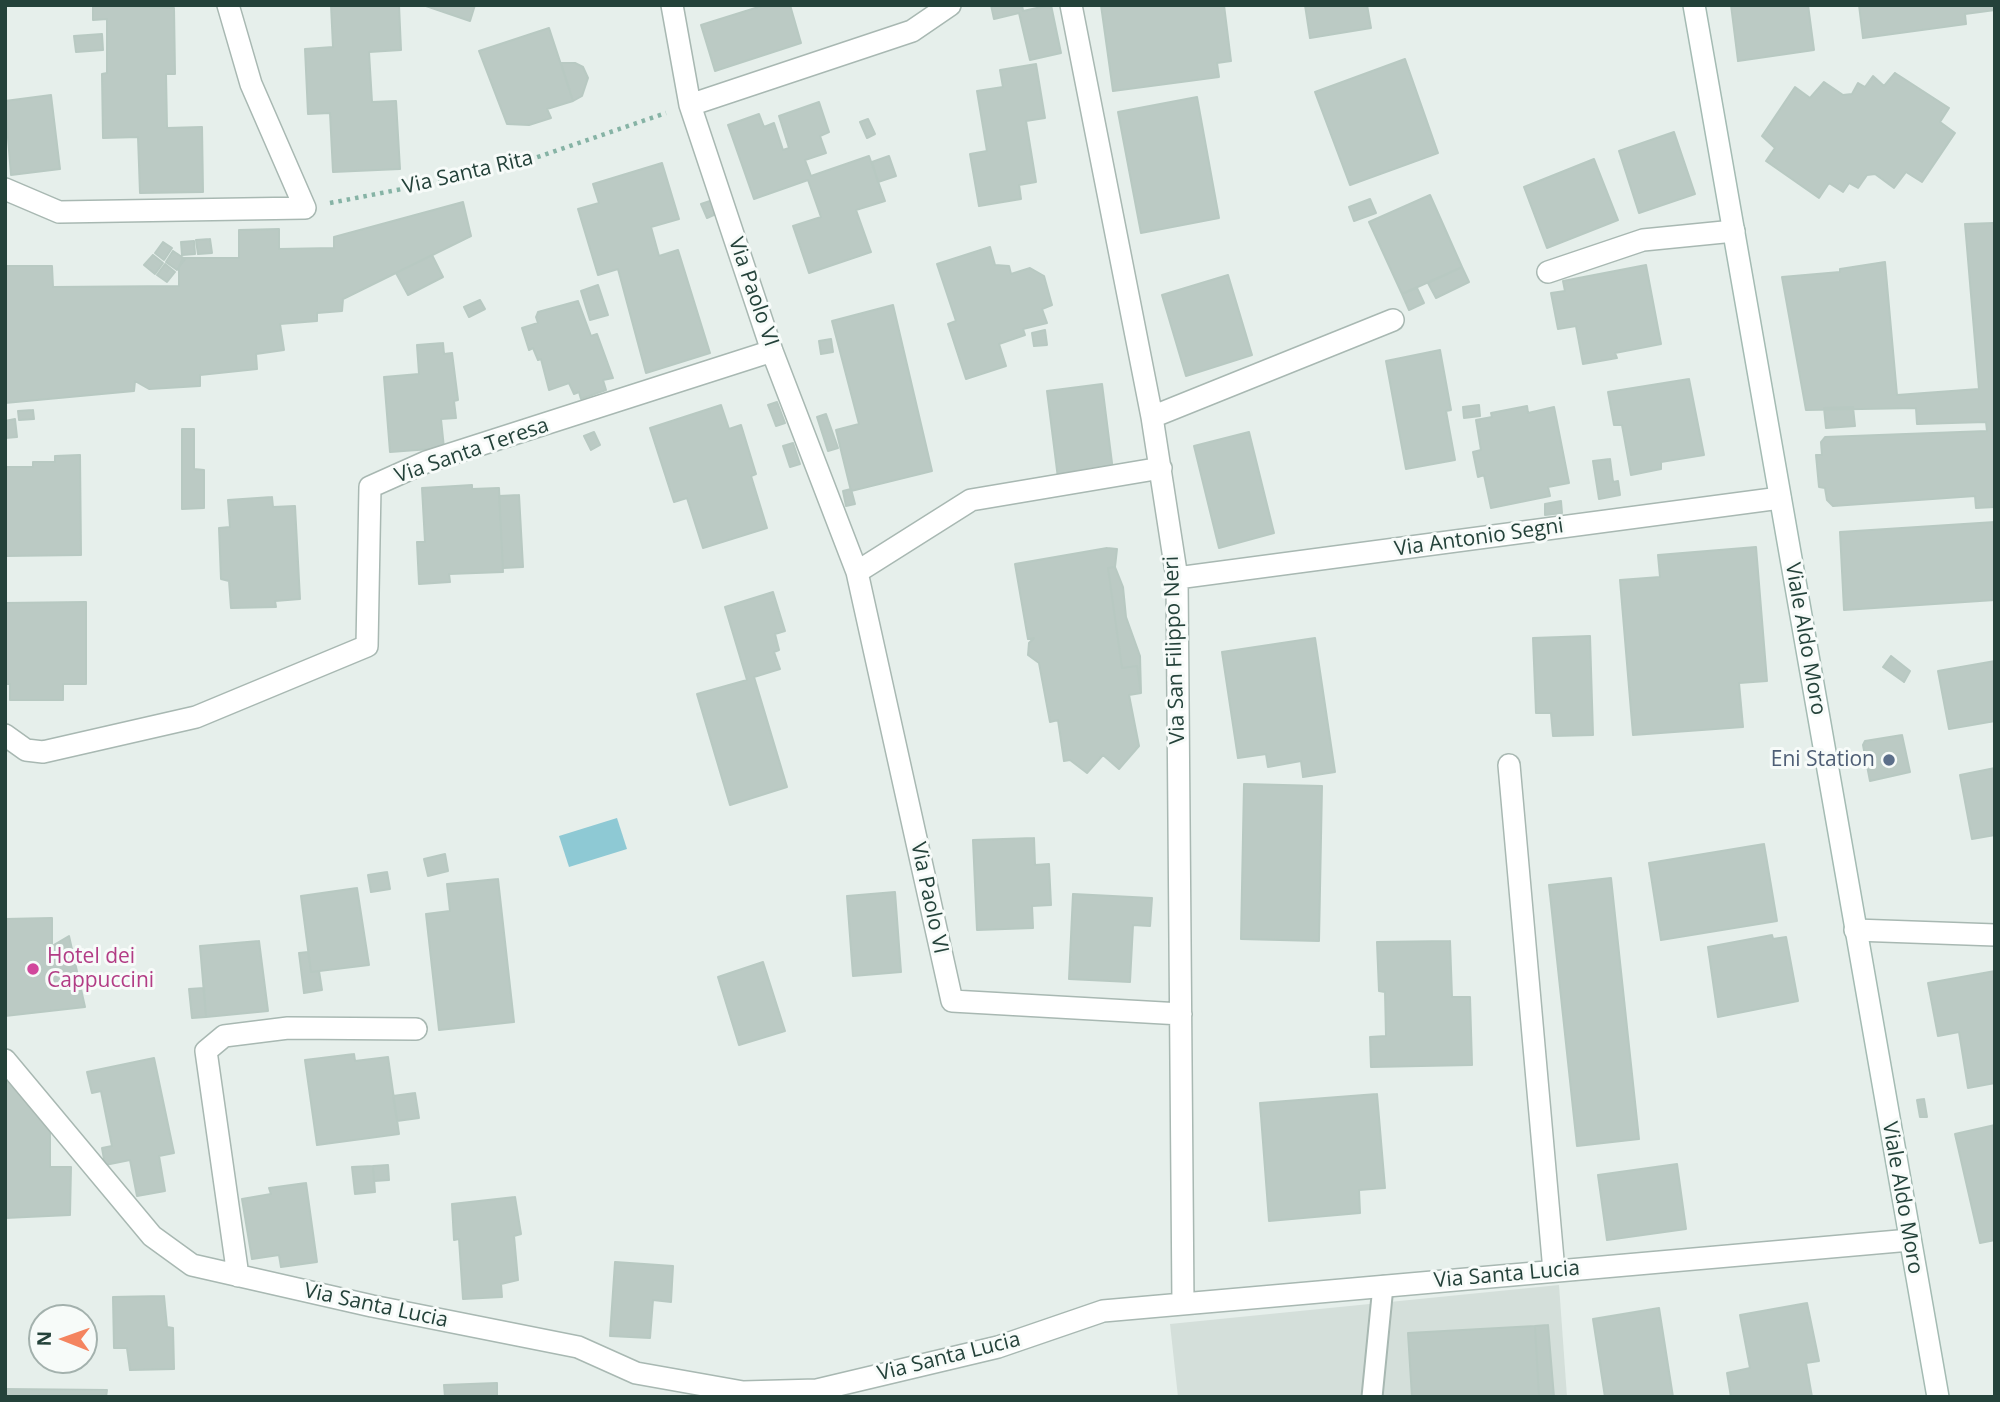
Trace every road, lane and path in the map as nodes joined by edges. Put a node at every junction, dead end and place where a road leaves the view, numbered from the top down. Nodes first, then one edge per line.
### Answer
1 (229, 5) edge
2 (672, 5) edge
3 (950, 5) edge
4 (1072, 5) edge
5 (1694, 5) edge
6 (690, 105) junction
7 (5, 190) edge
8 (305, 208) junction
9 (1734, 231) junction
10 (1548, 272) dead end
11 (1393, 320) dead end
12 (772, 351) junction
13 (1152, 417) junction
14 (1161, 468) junction
15 (1780, 498) junction
16 (857, 572) junction
17 (1177, 578) junction
18 (5, 735) edge
19 (1509, 765) dead end
20 (1855, 930) junction
21 (1995, 935) edge
22 (1181, 1014) junction
23 (416, 1029) dead end
24 (5, 1060) edge
25 (1910, 1240) junction
26 (1554, 1271) junction
27 (238, 1276) junction
28 (1383, 1286) junction
29 (1183, 1304) junction
30 (1372, 1397) edge
31 (1938, 1397) edge

1 - 8 street
2 - 6 street, Via Paolo VI
3 - 6 street
4 - 13 street, Via San Filippo Neri
5 - 9 street, Viale Aldo Moro
6 - 8 path, Via Santa Rita
6 - 12 street, Via Paolo VI
7 - 8 street
9 - 10 street
9 - 15 street, Viale Aldo Moro
11 - 13 street
12 - 16 street, Via Paolo VI
12 - 18 street, Via Santa Teresa
13 - 14 street, Via San Filippo Neri
14 - 16 street
14 - 17 street, Via San Filippo Neri
15 - 17 street, Via Antonio Segni
15 - 20 street, Viale Aldo Moro
16 - 22 street, Via Paolo VI
17 - 22 street, Via San Filippo Neri
19 - 26 street
20 - 21 street
20 - 25 street, Viale Aldo Moro
22 - 29 street, Via San Filippo Neri
23 - 27 street
24 - 27 street, Via Santa Lucia
25 - 26 street, Via Santa Lucia
25 - 31 street, Viale Aldo Moro
26 - 28 street, Via Santa Lucia
27 - 29 street, Via Santa Lucia
28 - 29 street, Via Santa Lucia
28 - 30 lane

